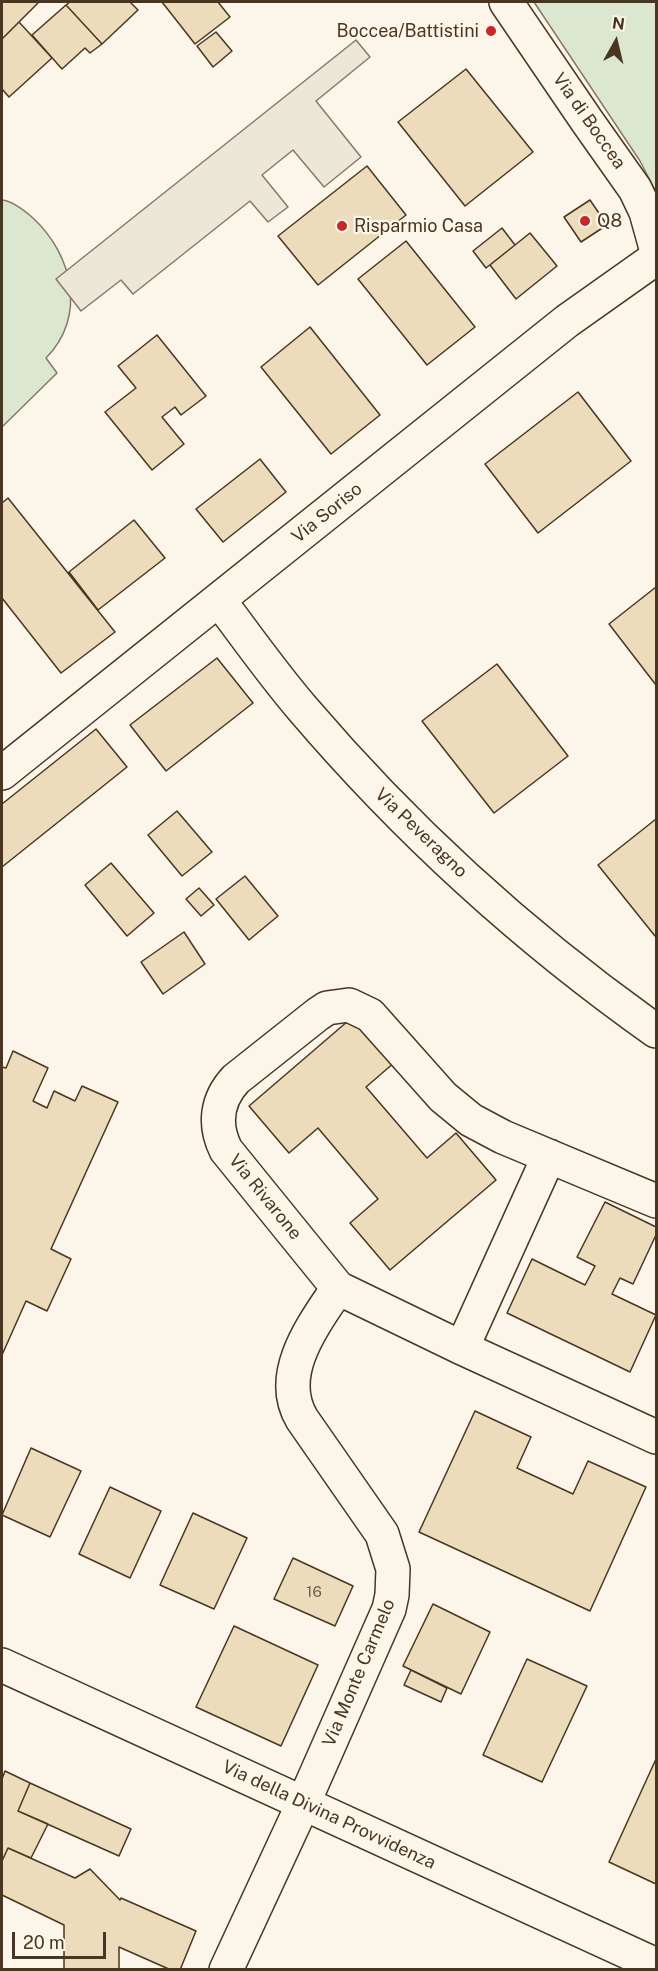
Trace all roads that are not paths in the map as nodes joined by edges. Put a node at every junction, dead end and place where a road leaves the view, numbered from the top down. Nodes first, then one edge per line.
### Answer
1 (506, 2) edge
2 (657, 248) edge
3 (657, 258) edge
4 (219, 600) junction
5 (2, 773) edge
6 (657, 1031) edge
7 (549, 1156) junction
8 (657, 1201) edge
9 (338, 1288) junction
10 (462, 1348) junction
11 (657, 1437) edge
12 (2, 1665) edge
13 (303, 1804) junction
14 (657, 1965) edge
15 (226, 1970) edge

1 - 2 street, Via di Boccea
3 - 4 street, Via Soriso
4 - 5 street, Via Soriso
4 - 6 street, Via Peveragno
7 - 8 street, Via Rivarone
7 - 9 street, Via Rivarone
7 - 10 street
9 - 10 street, Via Rivarone
9 - 13 street, Via Monte Carmelo
10 - 11 street, Via Rivarone
12 - 13 street, Via della Divina Provvidenza
13 - 14 street, Via della Divina Provvidenza
13 - 15 street, Via Monte Carmelo

